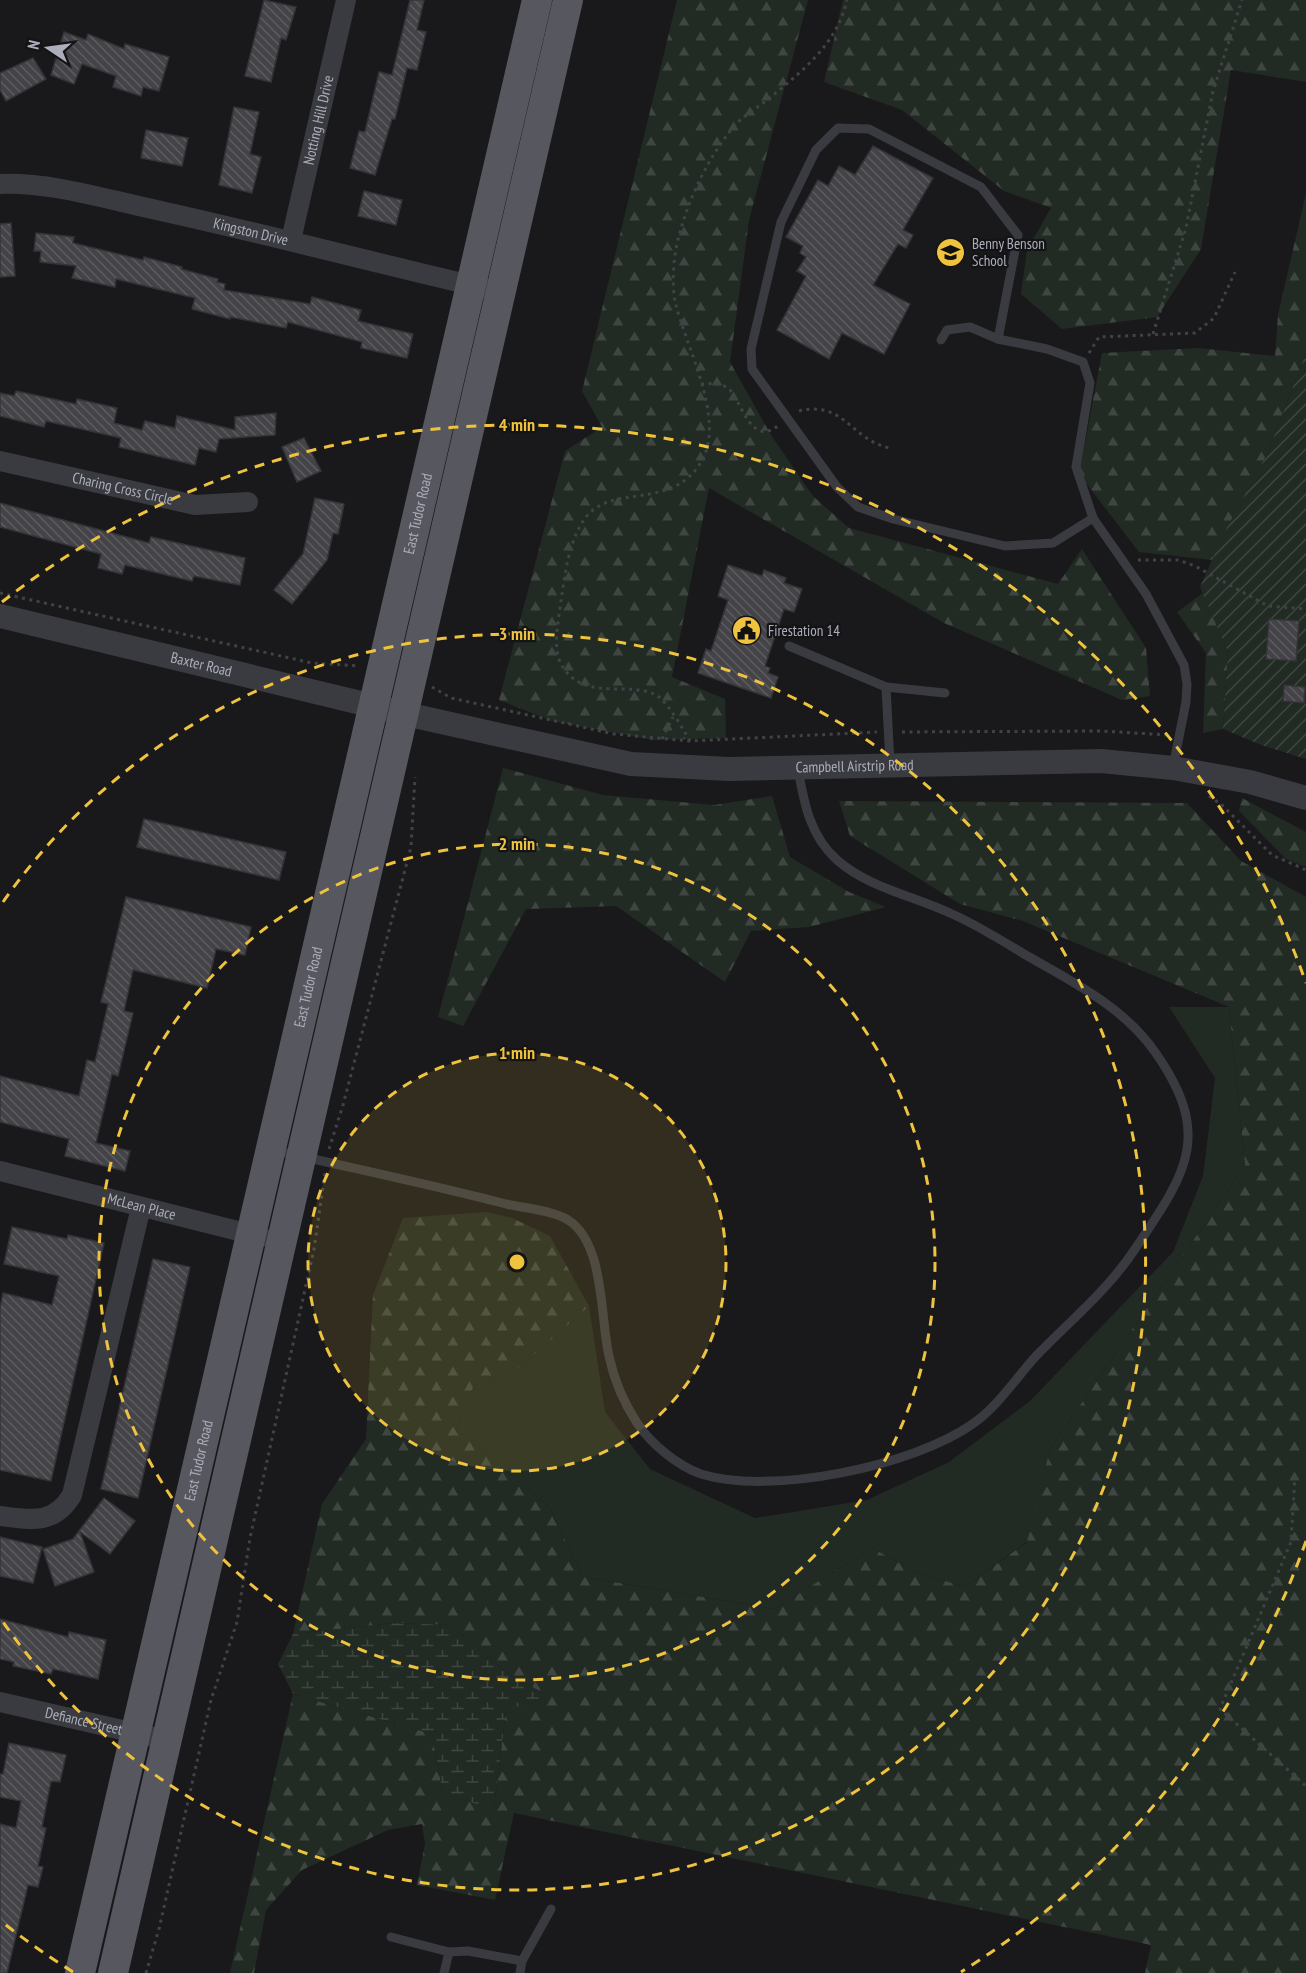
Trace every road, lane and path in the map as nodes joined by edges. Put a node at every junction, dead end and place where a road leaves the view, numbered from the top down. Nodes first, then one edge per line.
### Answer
1 (346, 0) edge
2 (537, 0) edge
3 (568, 0) edge
4 (847, 0) edge
5 (1242, 0) edge
6 (0, 184) edge
7 (291, 240) junction
8 (1235, 272) dead end
9 (471, 285) junction
10 (501, 292) junction
11 (1153, 334) junction
12 (998, 339) junction
13 (941, 340) dead end
14 (1083, 362) junction
15 (0, 461) edge
16 (248, 502) dead end
17 (1093, 518) junction
18 (1125, 561) junction
19 (0, 592) edge
20 (1306, 609) edge
21 (0, 616) edge
22 (789, 646) dead end
23 (363, 666) dead end
24 (428, 682) dead end
25 (886, 687) junction
26 (945, 693) dead end
27 (372, 706) junction
28 (404, 714) junction
29 (673, 717) junction
30 (888, 732) junction
31 (1179, 737) junction
32 (662, 738) junction
33 (690, 741) junction
34 (890, 764) junction
35 (797, 767) junction
36 (1173, 768) junction
37 (415, 770) dead end
38 (1302, 799) edge
39 (270, 1149) junction
40 (314, 1159) junction
41 (0, 1171) edge
42 (141, 1207) junction
43 (250, 1234) junction
44 (281, 1241) junction
45 (1295, 1475) dead end
46 (0, 1516) edge
47 (0, 1702) edge
48 (136, 1733) junction
49 (166, 1740) junction
50 (1306, 1786) edge
51 (551, 1909) dead end
52 (391, 1937) dead end
53 (449, 1952) junction
54 (522, 1962) junction
55 (80, 1973) edge
56 (113, 1973) edge
57 (146, 1973) edge
58 (444, 1973) edge
59 (520, 1973) edge

1 - 7 street, Notting Hill Drive
2 - 9 main road, East Tudor Road
3 - 10 main road, East Tudor Road
4 - 29 path
5 - 11 path
6 - 7 street, Kingston Drive
7 - 9 street, Kingston Drive
8 - 11 path
9 - 10 street, Kingston Drive
9 - 27 main road, East Tudor Road
10 - 28 main road, East Tudor Road
11 - 14 path
12 - 13 lane
12 - 14 lane
12 - 17 lane
14 - 17 lane
15 - 16 street, Charing Cross Circle
17 - 18 lane
18 - 20 path
18 - 31 lane
19 - 23 path
21 - 27 street, Baxter Road
22 - 25 lane
24 - 32 path
25 - 26 lane
25 - 30 lane
27 - 28 street, Baxter Road
27 - 39 main road, East Tudor Road
28 - 35 street, Campbell Airstrip Road
28 - 40 main road, East Tudor Road
29 - 32 path
29 - 33 path
30 - 31 path
30 - 33 path
30 - 34 lane
31 - 36 lane
32 - 33 path
34 - 35 street, Campbell Airstrip Road
34 - 36 street, Campbell Airstrip Road
35 - 40 lane
36 - 38 street, Campbell Airstrip Road
37 - 40 path
39 - 40 lane
39 - 43 main road, East Tudor Road
40 - 44 main road, East Tudor Road
40 - 57 path
41 - 42 street, McLean Place
42 - 43 street, McLean Place
42 - 46 street
43 - 44 street, McLean Place
43 - 48 main road, East Tudor Road
44 - 49 main road, East Tudor Road
45 - 50 path
47 - 48 street, Defiance Street
48 - 49 street, Defiance Street
48 - 55 main road, East Tudor Road
49 - 56 main road, East Tudor Road
51 - 54 lane
52 - 53 lane
53 - 54 lane
53 - 58 lane
54 - 59 lane

